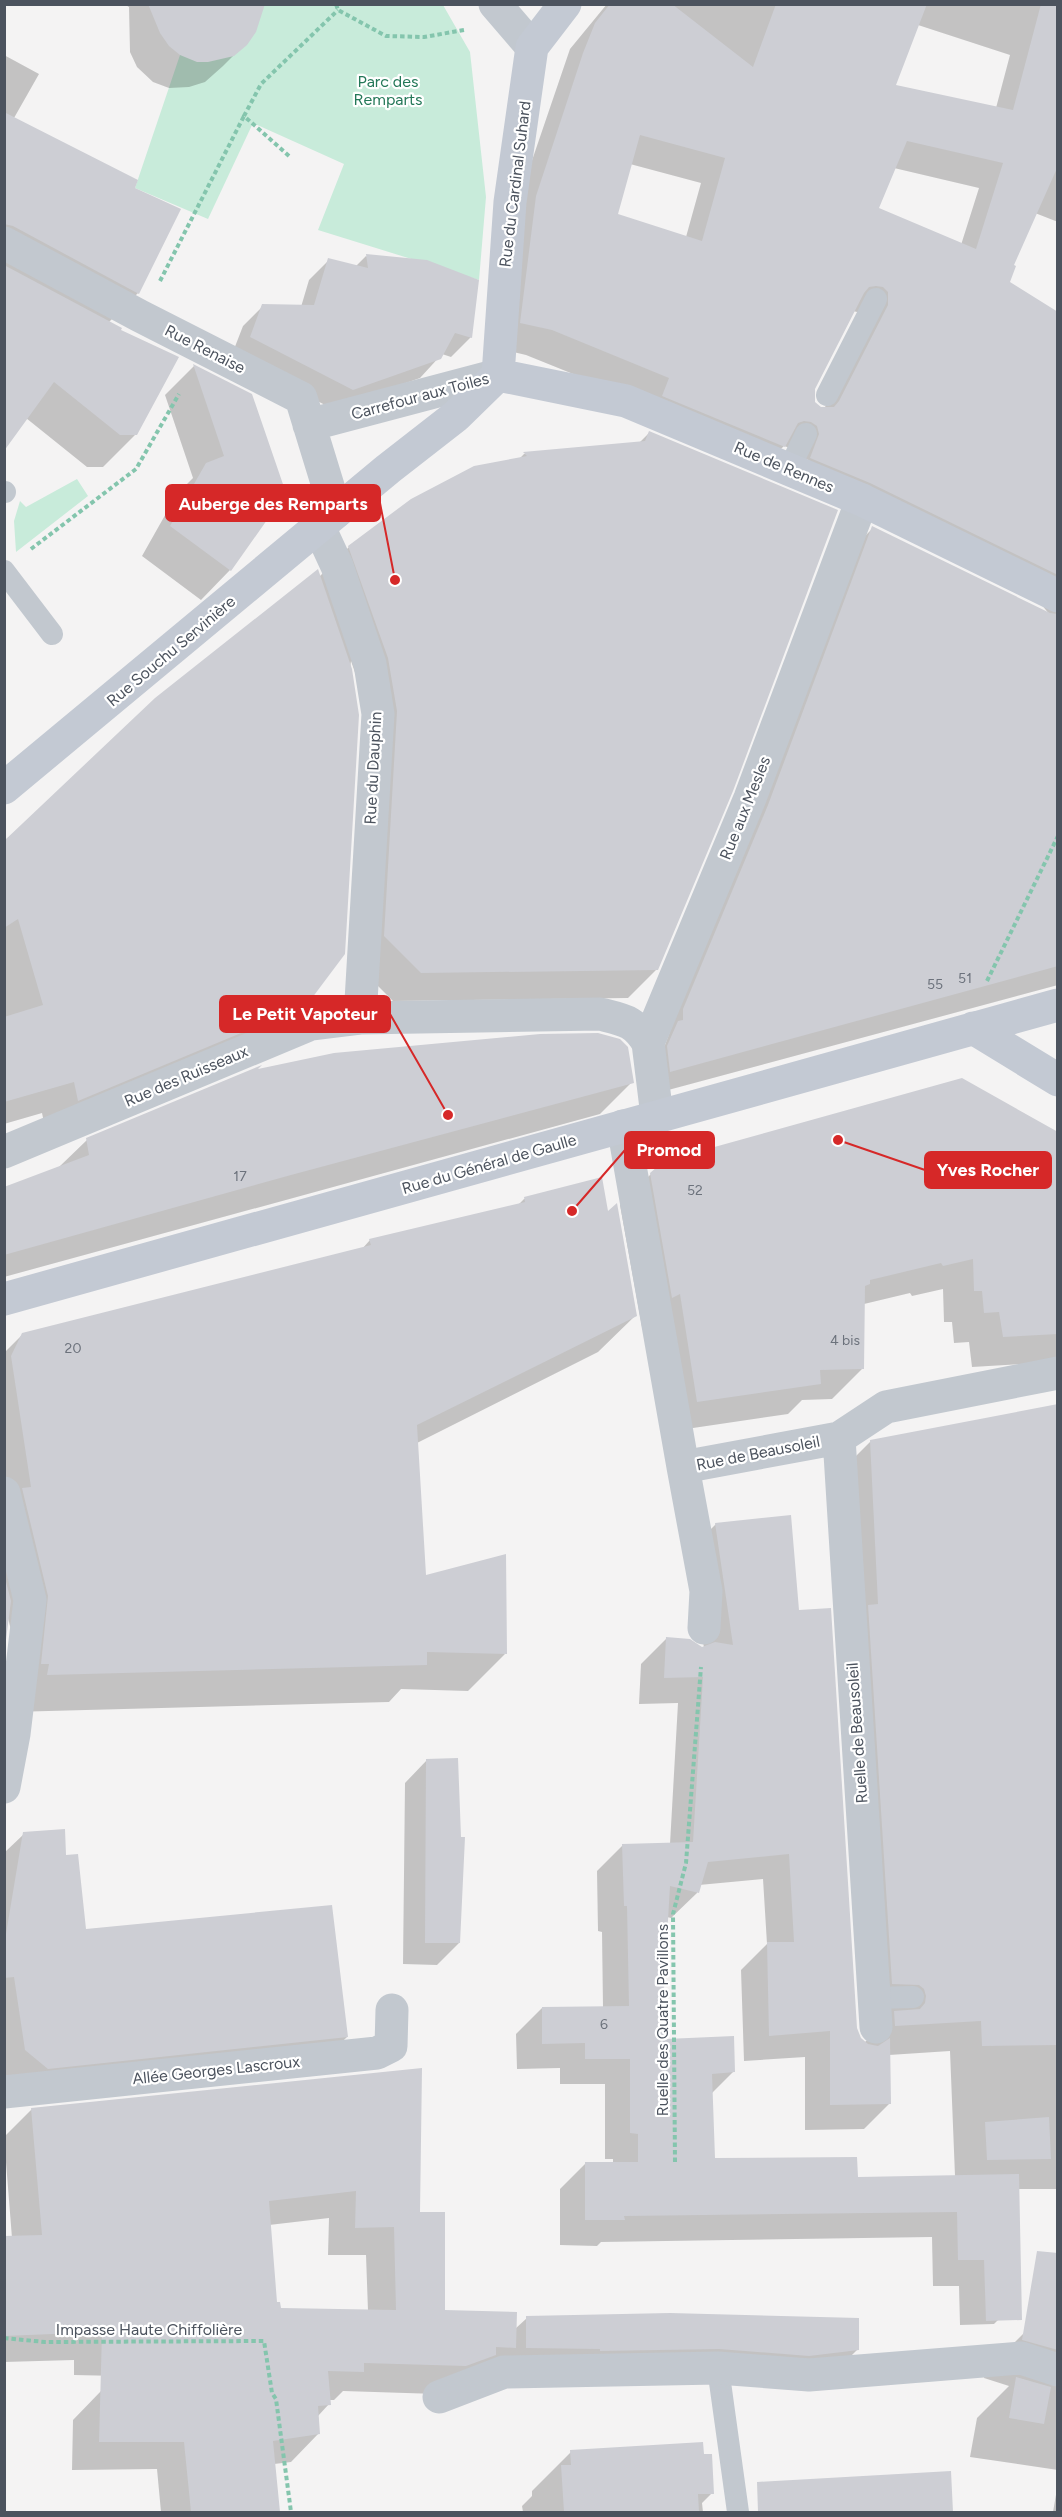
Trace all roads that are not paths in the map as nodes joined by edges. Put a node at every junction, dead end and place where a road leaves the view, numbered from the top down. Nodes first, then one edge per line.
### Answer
1 (495, 4) edge
2 (565, 4) edge
3 (532, 47) junction
4 (4, 243) edge
5 (876, 299) dead end
6 (498, 375) junction
7 (827, 395) dead end
8 (309, 426) junction
9 (806, 434) dead end
10 (789, 469) junction
11 (861, 501) junction
12 (327, 519) junction
13 (4, 571) edge
14 (1058, 596) edge
15 (52, 634) dead end
16 (4, 788) edge
17 (1058, 1005) edge
18 (360, 1018) junction
19 (973, 1028) junction
20 (648, 1043) junction
21 (1058, 1080) edge
22 (657, 1116) junction
23 (623, 1126) junction
24 (4, 1152) edge
25 (4, 1299) edge
26 (1058, 1373) edge
27 (839, 1438) junction
28 (683, 1467) junction
29 (4, 1493) edge
30 (704, 1628) road end
31 (4, 1787) edge
32 (913, 1997) dead end
33 (392, 2010) dead end
34 (875, 2012) joint
35 (4, 2092) edge
36 (718, 2368) junction
37 (1058, 2370) edge
38 (439, 2397) dead end
39 (738, 2512) edge

1 - 3 street
2 - 3 main road, Rue du Cardinal Suhard
3 - 6 main road, Rue du Cardinal Suhard
4 - 8 street, Rue Renaise
5 - 7 lane
6 - 8 street, Carrefour aux Toiles
6 - 10 main road, Rue de Rennes
6 - 12 main road, Carrefour aux Toiles
8 - 12 street, Rue Renaise
9 - 10 lane
10 - 11 main road, Rue de Rennes
11 - 14 main road, Rue de Rennes
11 - 20 street, Rue aux Mesles
12 - 16 main road, Rue Souchu Servinière
12 - 18 street, Rue du Dauphin
13 - 15 lane
17 - 19 main road, Rue du Général de Gaulle
18 - 20 street, Rue des Ruisseaux
18 - 24 street, Rue des Ruisseaux
19 - 21 main road
19 - 22 main road, Rue du Général de Gaulle
20 - 22 street, Rue aux Mesles
22 - 23 main road, Rue du Général de Gaulle
23 - 25 main road, Rue du Général de Gaulle
23 - 28 street, Rue de Beausoleil
26 - 27 street, Rue de Beausoleil
27 - 28 street, Rue de Beausoleil
27 - 34 street, Ruelle de Beausoleil
28 - 30 street
29 - 31 street
32 - 34 lane
33 - 35 street, Allée Georges Lascroux
36 - 37 street
36 - 38 street
36 - 39 lane

